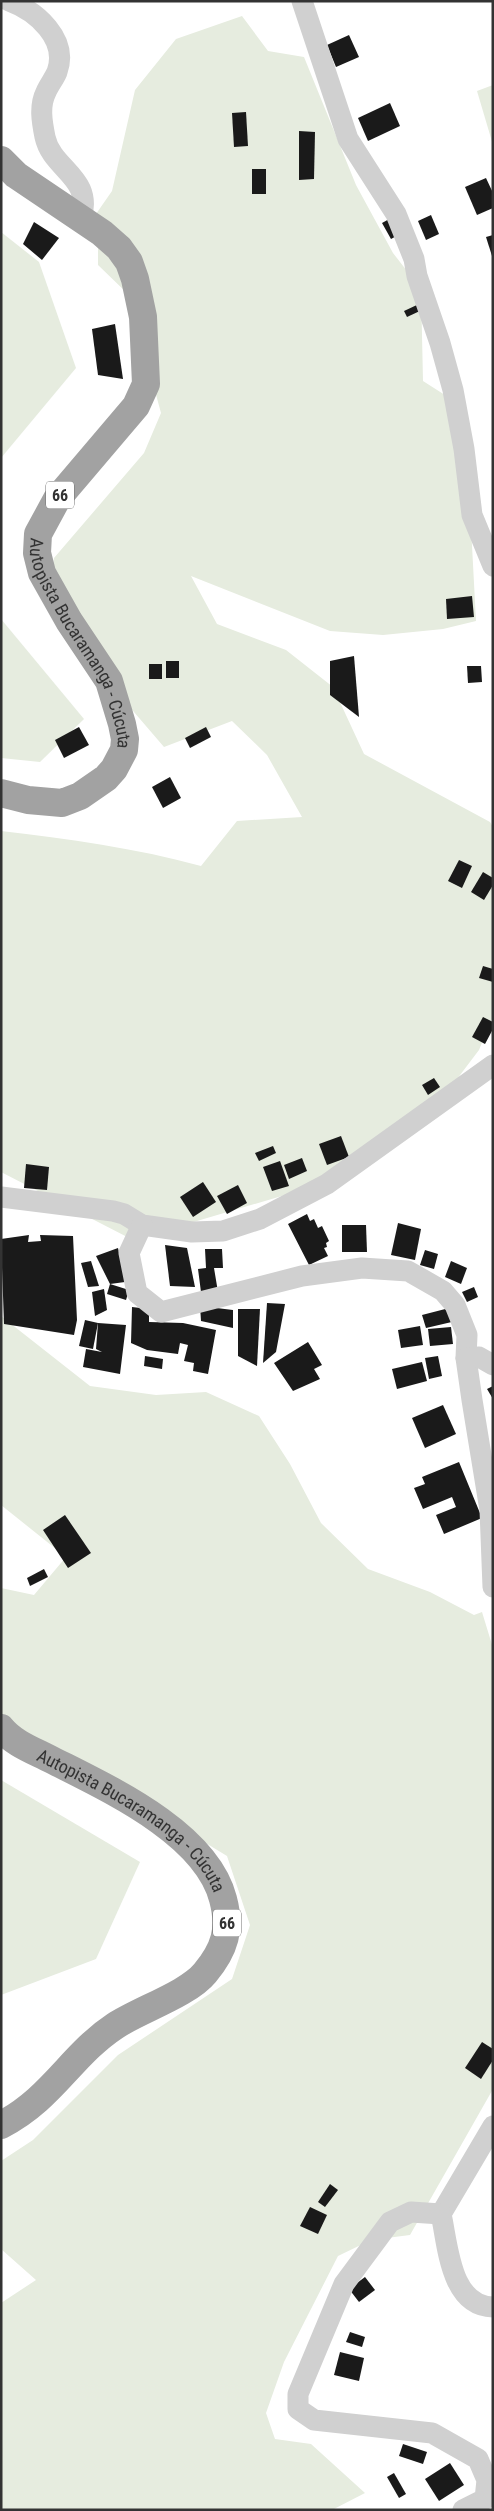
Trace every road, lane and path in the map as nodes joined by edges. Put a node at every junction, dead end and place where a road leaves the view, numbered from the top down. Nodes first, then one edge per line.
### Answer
1 (9, 1) edge
2 (302, 1) edge
3 (1, 160) edge
4 (81, 219) junction
5 (493, 566) edge
6 (1, 793) edge
7 (493, 1065) edge
8 (1, 1197) edge
9 (142, 1224) junction
10 (466, 1358) junction
11 (493, 1365) edge
12 (493, 1587) edge
13 (1, 1728) edge
14 (1, 2125) edge
15 (493, 2126) edge
16 (441, 2214) junction
17 (493, 2307) edge
18 (463, 2510) edge

1 - 4 street
2 - 5 street
3 - 4 highway, Autopista Bucaramanga - Cúcuta / 66
4 - 6 highway, Autopista Bucaramanga - Cúcuta / 66
7 - 9 street
8 - 9 street
9 - 10 street
10 - 11 street
10 - 12 street
13 - 14 highway, Autopista Bucaramanga - Cúcuta / 66
15 - 16 street
16 - 17 street
16 - 18 street

